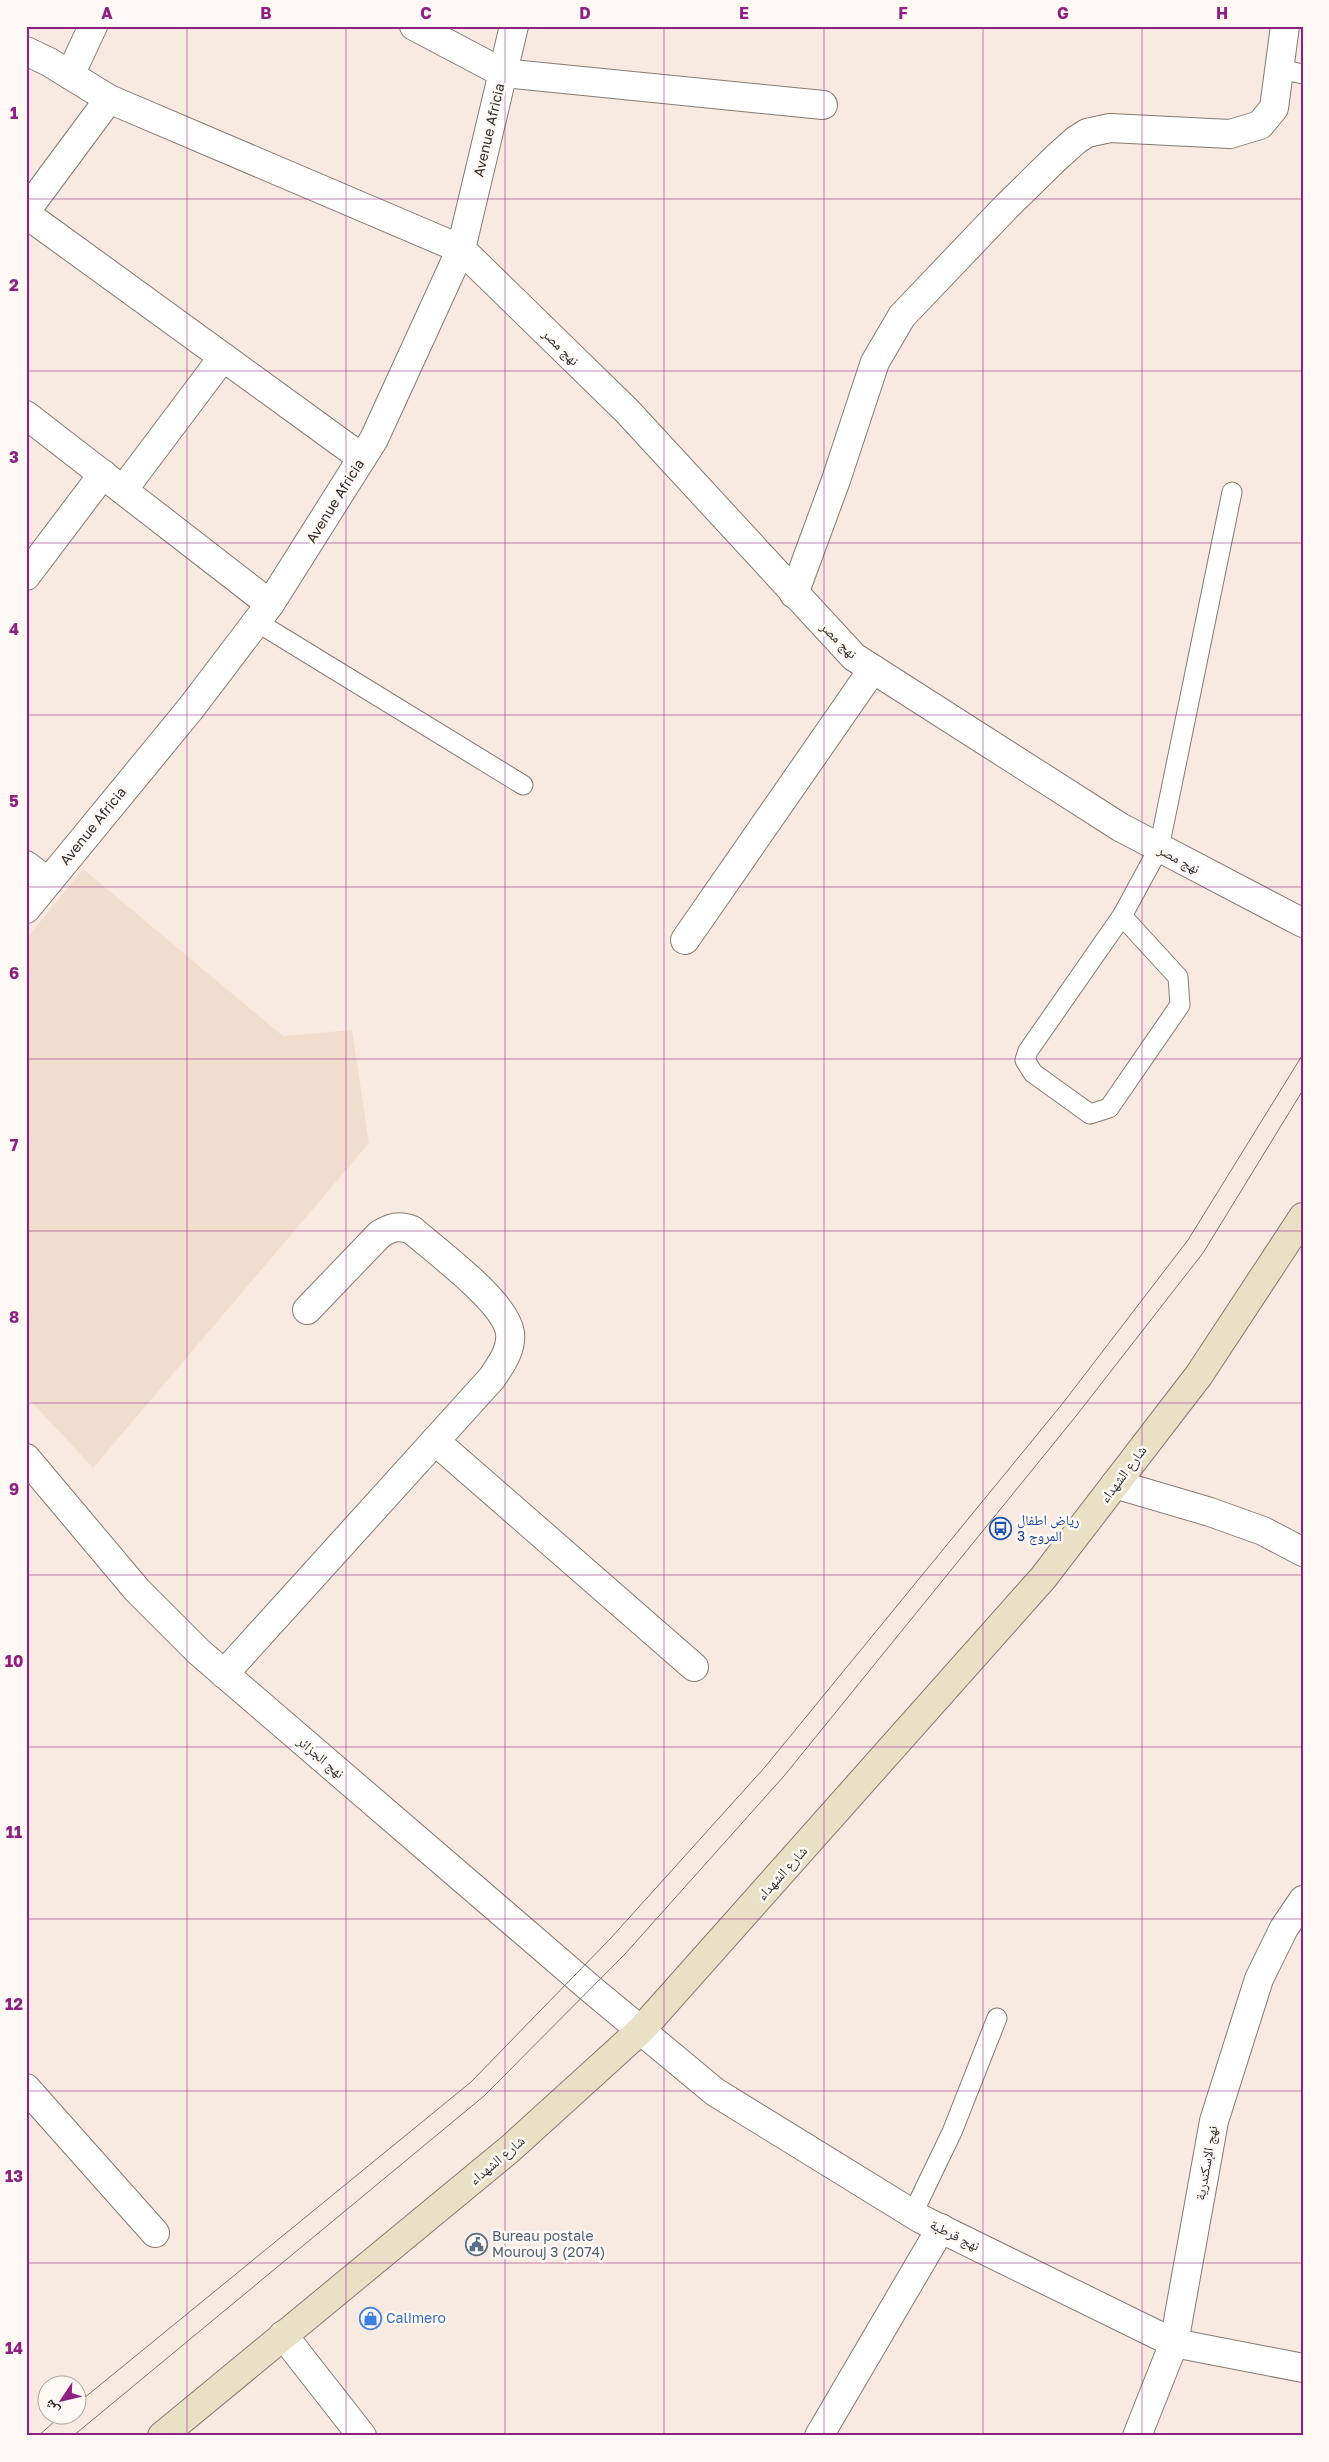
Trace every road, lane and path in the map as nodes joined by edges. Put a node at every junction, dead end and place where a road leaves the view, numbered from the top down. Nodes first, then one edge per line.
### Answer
1 (93, 26) edge
2 (414, 26) edge
3 (514, 26) edge
4 (1285, 26) edge
5 (26, 51) edge
6 (1291, 72) edge
7 (503, 73) junction
8 (70, 75) junction
9 (109, 99) junction
10 (822, 105) dead end
11 (26, 213) edge
12 (461, 249) junction
13 (224, 357) junction
14 (26, 415) edge
15 (362, 458) junction
16 (113, 482) junction
17 (1232, 492) dead end
18 (26, 576) edge
19 (794, 594) junction
20 (263, 613) junction
21 (873, 669) junction
22 (523, 785) dead end
23 (1159, 848) junction
24 (26, 865) edge
25 (48, 882) junction
26 (26, 909) edge
27 (1122, 916) junction
28 (1303, 923) edge
29 (685, 940) dead end
30 (1303, 1217) edge
31 (307, 1310) dead end
32 (435, 1441) junction
33 (26, 1458) edge
34 (1115, 1484) junction
35 (1303, 1552) edge
36 (694, 1667) dead end
37 (224, 1674) junction
38 (1303, 1900) edge
39 (997, 2018) dead end
40 (641, 2030) junction
41 (26, 2088) edge
42 (913, 2213) junction
43 (941, 2228) junction
44 (155, 2233) dead end
45 (283, 2335) junction
46 (1174, 2343) junction
47 (1303, 2368) edge
48 (162, 2436) edge
49 (362, 2436) edge
50 (819, 2436) edge
51 (1137, 2436) edge

1 - 8 street
2 - 7 street
3 - 7 street, Avenue Africia
4 - 6 street
5 - 8 street
6 - 19 street
7 - 10 street
7 - 12 street, Avenue Africia
8 - 9 street
9 - 11 street
9 - 12 street
11 - 13 street
12 - 15 street, Avenue Africia
12 - 19 street, نهج مصر
13 - 15 street
13 - 16 street
14 - 16 street
15 - 20 street, Avenue Africia
16 - 18 street
16 - 20 street
17 - 23 lane
19 - 21 street, نهج مصر
20 - 22 lane
20 - 25 street, Avenue Africia
21 - 23 street, نهج مصر
21 - 29 street
23 - 27 lane
23 - 28 street, نهج مصر
24 - 25 street
25 - 26 street, Avenue Africia
27 - 27 lane
30 - 34 main road, شارع الشهداء
31 - 32 street
32 - 36 street
32 - 37 street
33 - 37 street, نهج الجزائر
34 - 35 street
34 - 40 main road, شارع الشهداء
37 - 40 street, نهج الجزائر
38 - 46 street, نهج الإسكندرية
39 - 42 lane
40 - 42 street, نهج قرطبة
40 - 45 main road, شارع الشهداء
41 - 44 street
42 - 43 street, نهج قرطبة
43 - 46 street, نهج قرطبة
43 - 50 street
45 - 48 main road, شارع الشهداء
45 - 49 street
46 - 47 street, نهج قرطبة
46 - 51 street, نهج الإسكندرية

